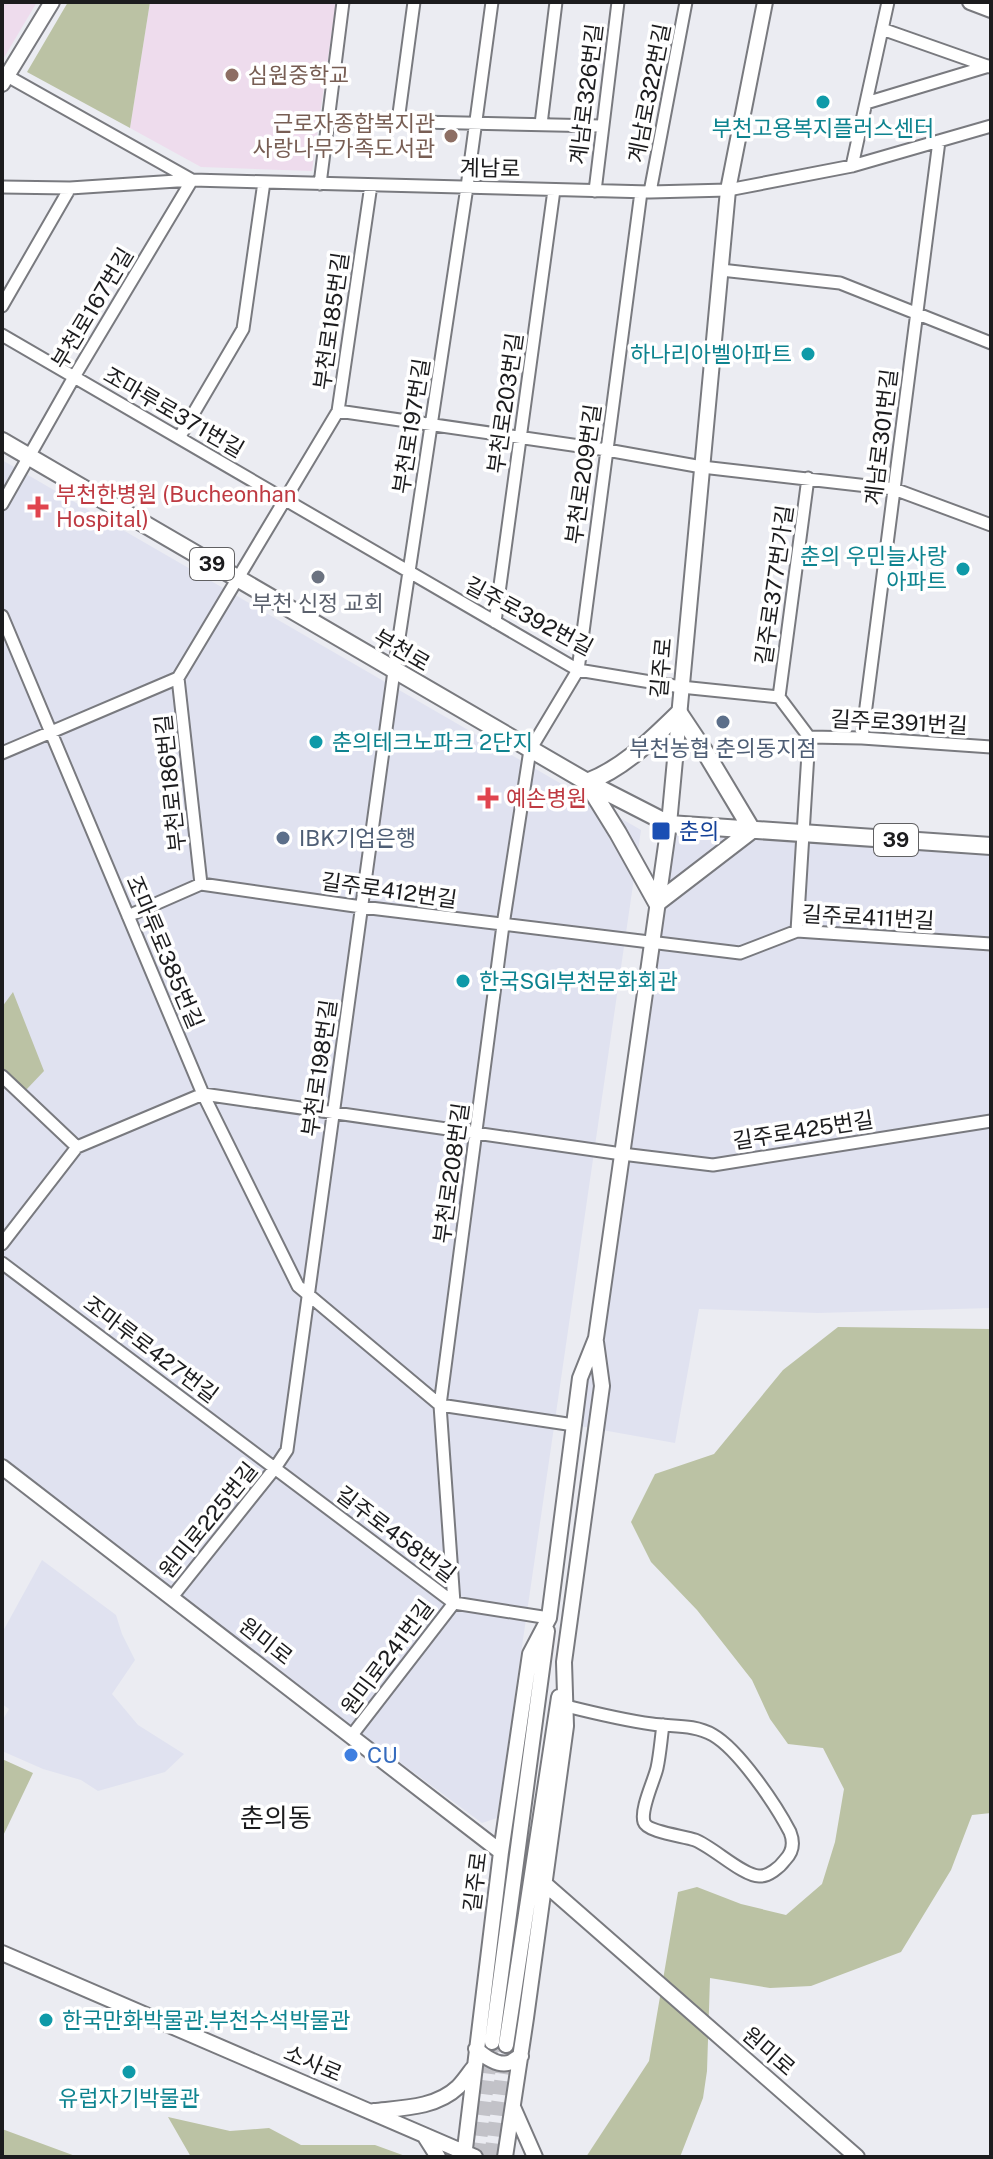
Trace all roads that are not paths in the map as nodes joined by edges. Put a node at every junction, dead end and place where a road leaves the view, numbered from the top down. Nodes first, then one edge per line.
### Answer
1 (52, 2) edge
2 (343, 2) edge
3 (414, 2) edge
4 (492, 2) edge
5 (556, 2) edge
6 (618, 2) edge
7 (686, 2) edge
8 (765, 2) edge
9 (888, 2) edge
10 (970, 2) edge
11 (991, 10) edge
12 (882, 29) junction
13 (990, 66) edge
14 (4, 77) edge
15 (866, 103) junction
16 (328, 120) junction
17 (398, 121) junction
18 (476, 123) junction
19 (541, 124) junction
20 (601, 126) junction
21 (991, 126) edge
22 (939, 141) junction
23 (852, 166) junction
24 (192, 180) junction
25 (264, 182) junction
26 (320, 184) junction
27 (371, 185) junction
28 (2, 187) edge
29 (467, 187) junction
30 (70, 188) junction
31 (554, 190) junction
32 (728, 190) junction
33 (595, 191) junction
34 (646, 192) junction
35 (721, 270) junction
36 (2, 306) edge
37 (917, 314) junction
38 (2, 335) edge
39 (991, 343) edge
40 (74, 377) junction
41 (338, 411) junction
42 (432, 425) junction
43 (179, 438) junction
44 (520, 438) junction
45 (2, 441) edge
46 (607, 450) junction
47 (29, 457) junction
48 (702, 467) junction
49 (808, 478) junction
50 (894, 489) junction
51 (285, 500) junction
52 (2, 504) edge
53 (991, 525) edge
54 (410, 573) junction
55 (237, 579) junction
56 (2, 616) edge
57 (495, 622) junction
58 (578, 670) junction
59 (394, 671) junction
60 (178, 678) junction
61 (681, 687) junction
62 (779, 697) junction
63 (679, 713) junction
64 (51, 732) junction
65 (809, 737) junction
66 (862, 738) junction
67 (991, 747) edge
68 (530, 750) junction
69 (2, 753) edge
70 (587, 782) junction
71 (669, 824) junction
72 (752, 830) junction
73 (802, 833) junction
74 (991, 846) edge
75 (201, 884) junction
76 (657, 903) junction
77 (362, 907) junction
78 (128, 916) junction
79 (503, 925) junction
80 (797, 931) junction
81 (652, 943) junction
82 (991, 944) edge
83 (2, 1076) edge
84 (203, 1094) junction
85 (333, 1113) junction
86 (991, 1121) edge
87 (476, 1133) junction
88 (77, 1147) junction
89 (622, 1154) junction
90 (2, 1244) edge
91 (2, 1263) edge
92 (308, 1296) junction
93 (596, 1338) junction
94 (440, 1405) junction
95 (574, 1425) junction
96 (571, 1449) junction
97 (592, 1453) junction
98 (2, 1467) edge
99 (275, 1468) junction
100 (172, 1597) junction
101 (454, 1603) junction
102 (549, 1618) junction
103 (564, 1662) junction
104 (566, 1706) junction
105 (663, 1725) junction
106 (352, 1735) junction
107 (506, 1824) junction
108 (477, 1833) junction
109 (501, 1852) junction
110 (545, 1884) junction
111 (2, 1953) edge
112 (476, 2049) junction
113 (521, 2056) junction
114 (474, 2066) junction
115 (513, 2107) junction
116 (371, 2112) junction
117 (423, 2134) junction
118 (468, 2155) edge
119 (438, 2157) edge
120 (505, 2157) edge
121 (535, 2157) edge
122 (857, 2157) edge

1 - 14 street
2 - 16 street
3 - 17 street
4 - 18 street, 부천로197번길
5 - 19 street
6 - 20 street, 계남로326번길
7 - 34 street, 계남로322번길
8 - 32 street, 길주로
9 - 12 street
10 - 11 street
12 - 13 street
12 - 15 street
13 - 15 street
14 - 24 street, 계남로
15 - 23 street
16 - 17 street
16 - 26 street
17 - 18 street
18 - 19 street
18 - 29 street, 부천로197번길
19 - 20 street
20 - 33 street, 계남로326번길
21 - 22 street, 계남로
22 - 23 street, 계남로
22 - 37 street, 계남로301번길
23 - 32 street, 계남로
24 - 25 street, 계남로
24 - 30 street
24 - 40 street, 부천로167번길
25 - 26 street, 계남로
25 - 43 street
26 - 27 street, 계남로
27 - 29 street, 계남로
27 - 41 street, 부천로185번길
28 - 30 street
29 - 31 street, 계남로
29 - 42 street, 부천로197번길
30 - 36 street
31 - 33 street, 계남로
31 - 44 street, 부천로203번길
32 - 34 street, 계남로
32 - 35 street, 길주로
33 - 34 street, 계남로
34 - 46 street, 부천로209번길
35 - 37 street
35 - 48 street, 길주로
37 - 39 street
37 - 50 street, 계남로301번길
38 - 40 street, 조마루로371번길
40 - 43 street, 조마루로371번길
40 - 47 street, 부천로167번길
41 - 42 street
41 - 51 street, 부천로185번길
42 - 44 street
42 - 54 street, 부천로197번길
43 - 51 street, 조마루로371번길
44 - 46 street
44 - 57 street, 부천로203번길
45 - 47 main road, 부천로 / 39
46 - 48 street
46 - 58 street, 부천로209번길
47 - 52 street, 부천로167번길
47 - 55 main road, 부천로 / 39
48 - 49 street
48 - 61 street, 길주로
49 - 50 street
49 - 62 street, 길주로377번가길
50 - 53 street
50 - 66 street, 계남로301번길
51 - 54 street, 조마루로371번길
51 - 55 street, 부천로185번길
54 - 57 street, 길주로392번길
54 - 59 street, 부천로197번길
55 - 59 main road, 부천로 / 39
55 - 60 street
56 - 64 street, 조마루로385번길
57 - 58 street, 길주로392번길
58 - 61 street, 길주로392번길
58 - 68 street, 부천로209번길
59 - 68 main road, 부천로 / 39
59 - 77 street, 부천로198번길
60 - 64 street, 부천로186번길
60 - 75 street, 부천로186번길
61 - 62 street
61 - 63 street, 길주로
62 - 65 street, 길주로391번길
63 - 70 main road
63 - 71 street, 길주로
63 - 72 main road
64 - 69 street, 부천로186번길
64 - 78 street, 조마루로385번길
65 - 66 street, 길주로391번길
65 - 73 street
66 - 67 street, 길주로391번길
68 - 70 main road, 부천로 / 39
68 - 79 street, 부천로208번길
70 - 71 main road, 부천로 / 39
70 - 76 main road
71 - 72 main road, 부천로 / 39
71 - 76 street, 길주로
72 - 73 main road, 부천로 / 39
72 - 76 main road
73 - 74 main road, 부천로 / 39
73 - 80 street
75 - 77 street, 길주로412번길
75 - 78 street
76 - 81 street, 길주로
77 - 79 street, 길주로412번길
77 - 85 street, 부천로198번길
78 - 84 street, 조마루로385번길
79 - 81 street, 길주로412번길
79 - 87 street, 부천로208번길
80 - 81 street, 길주로411번길
80 - 82 street, 길주로411번길
81 - 89 street, 길주로
83 - 88 street
84 - 85 street, 길주로425번길
84 - 88 street
84 - 92 street, 조마루로385번길
85 - 87 street, 길주로425번길
85 - 92 street, 부천로198번길
86 - 89 street, 길주로425번길
87 - 89 street, 길주로425번길
87 - 94 street, 부천로208번길
88 - 90 street
89 - 93 street, 길주로
91 - 99 street, 조마루로427번길
92 - 94 street, 조마루로385번길
92 - 99 street, 부천로198번길
93 - 95 street, 길주로
93 - 97 street, 길주로
94 - 95 street
94 - 101 street, 부천로208번길
95 - 96 street, 길주로
96 - 97 street
96 - 102 street, 길주로
97 - 103 street, 길주로
98 - 100 street, 원미로
99 - 100 street, 원미로225번길
99 - 101 street, 길주로458번길
100 - 106 street, 원미로
101 - 102 street, 길주로458번길
101 - 106 street, 원미로241번길
102 - 103 street, 길주로
102 - 107 street, 길주로
103 - 104 street, 길주로
104 - 105 street
104 - 110 street, 길주로
105 - 105 street
106 - 108 street, 원미로
107 - 108 street
107 - 109 street, 길주로
108 - 109 street, 원미로
109 - 112 street, 길주로
110 - 113 street, 길주로
110 - 122 street, 원미로
111 - 116 street, 소사로
112 - 113 street
112 - 114 street, 길주로
113 - 115 street, 길주로
114 - 116 street
114 - 118 street, 길주로
115 - 120 street, 길주로
115 - 121 street
116 - 117 street, 소사로
117 - 118 street, 소사로
117 - 119 street

